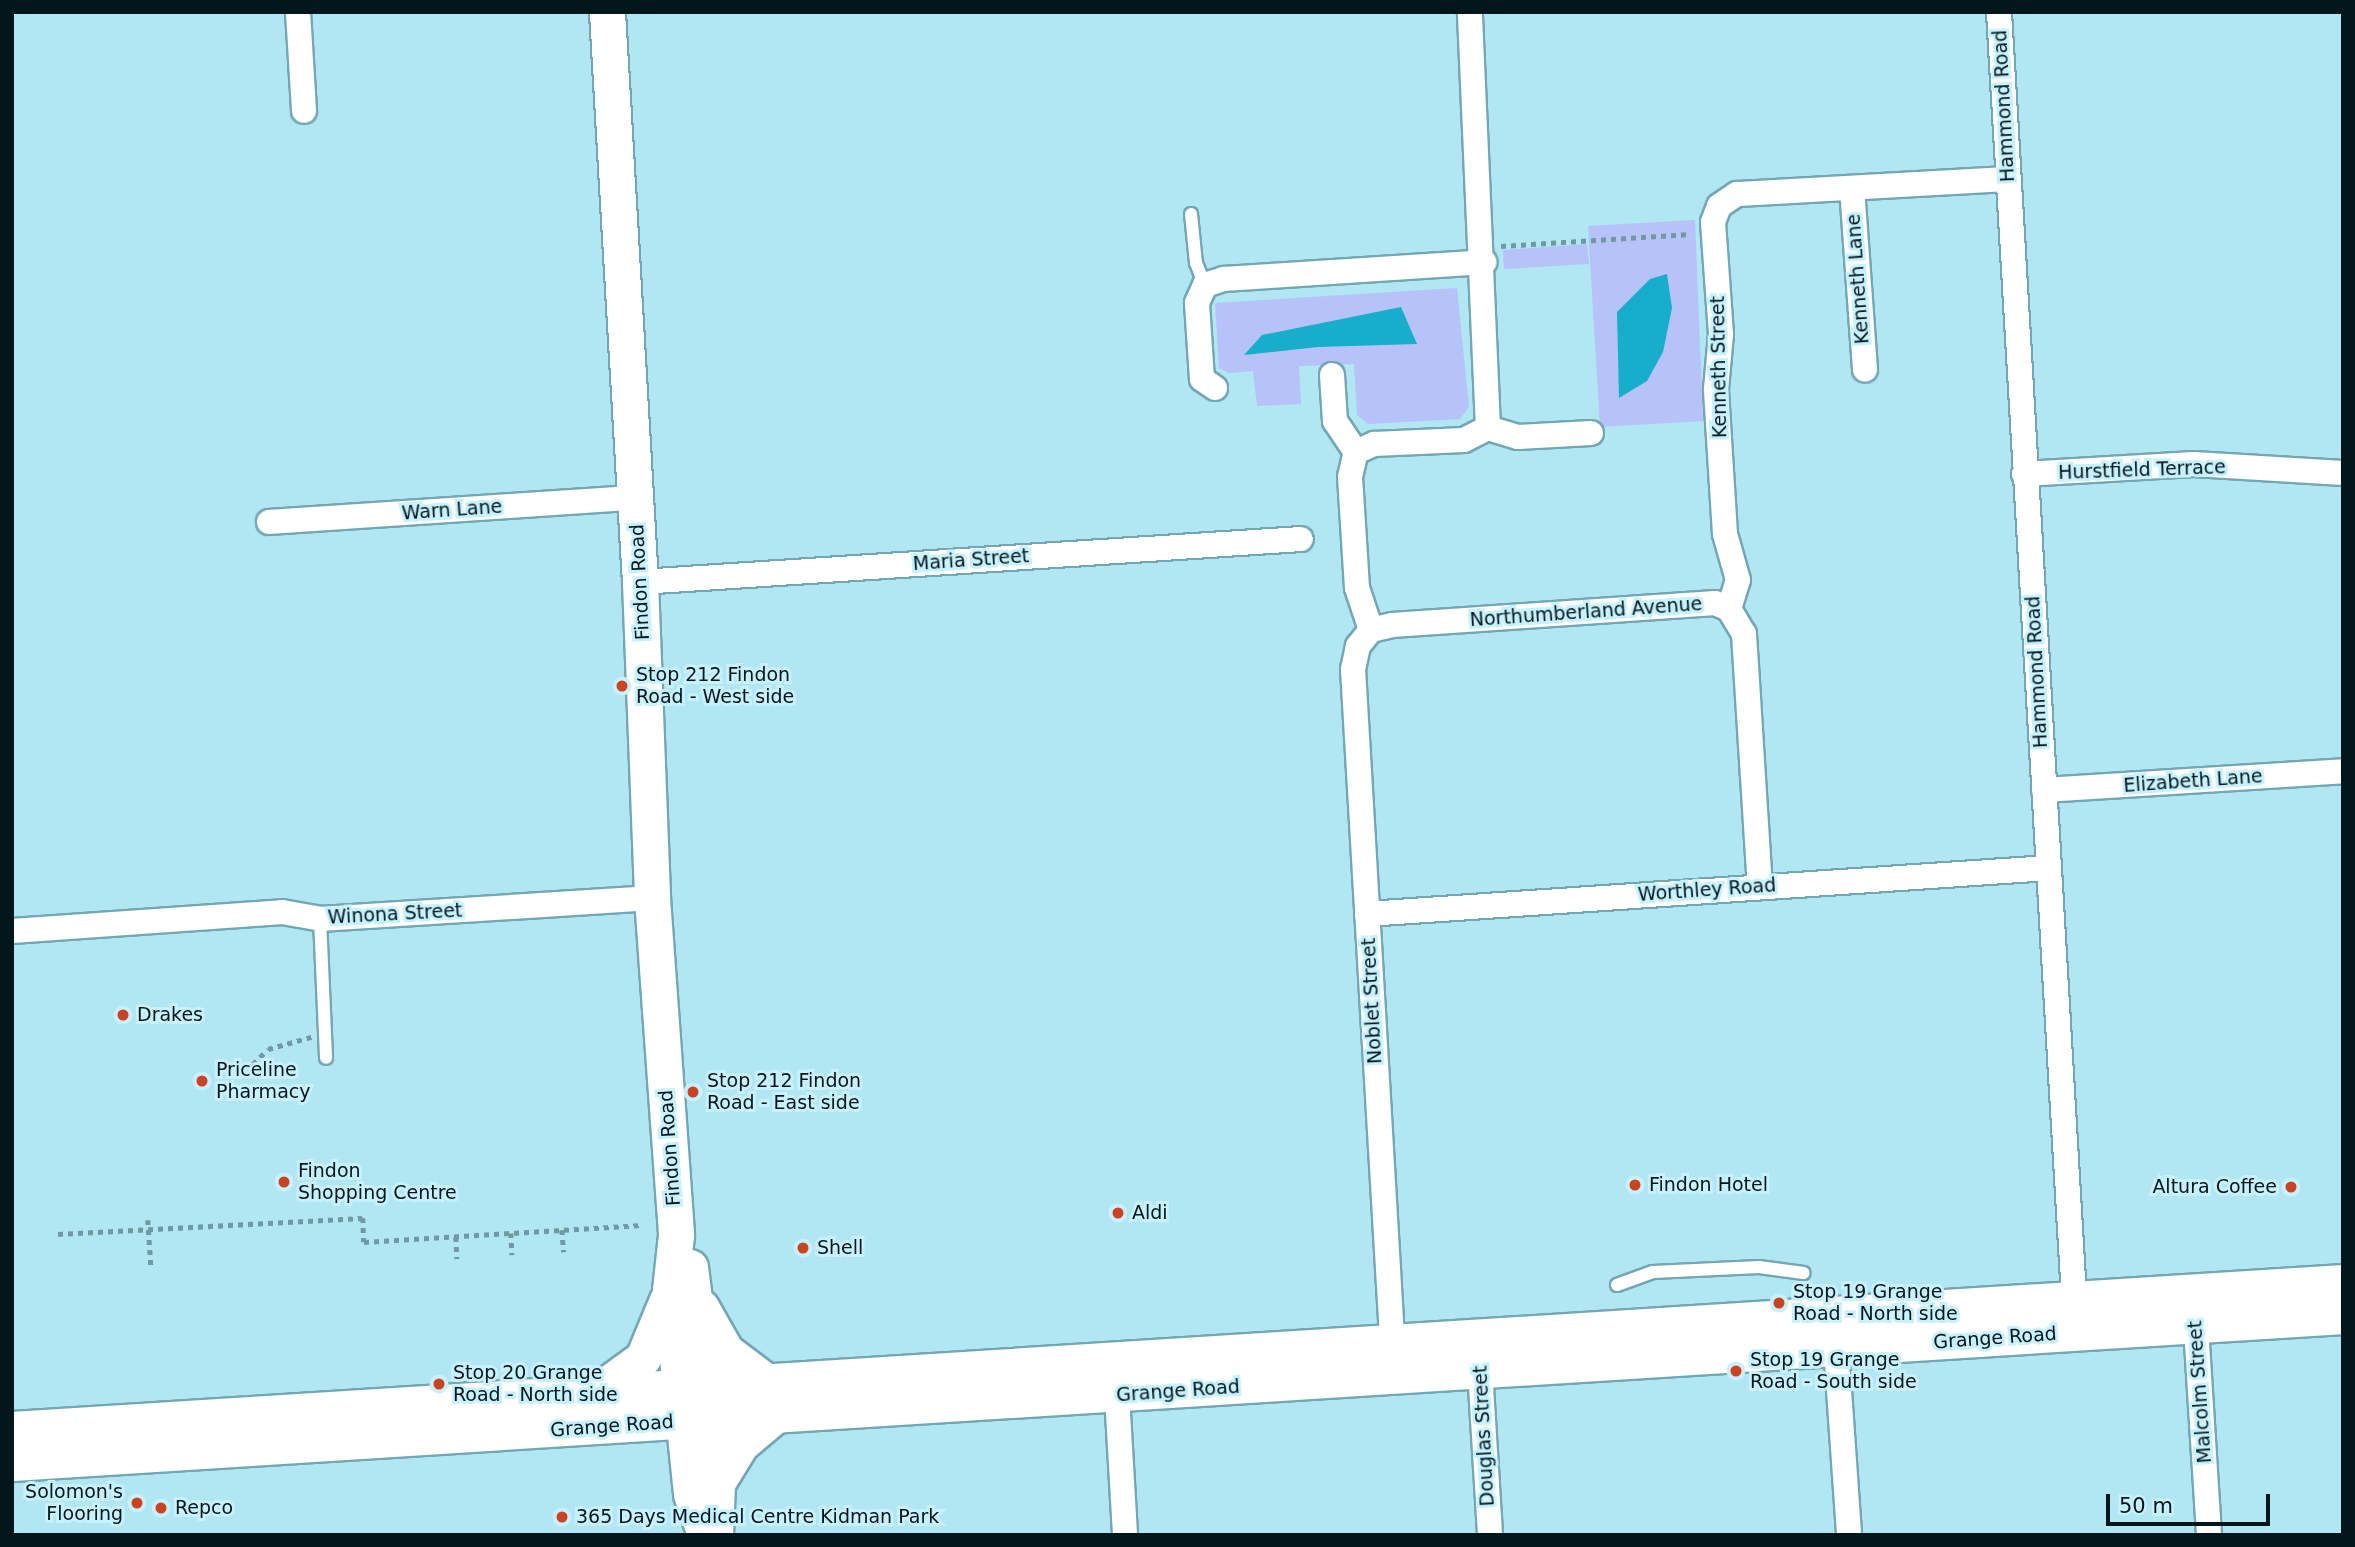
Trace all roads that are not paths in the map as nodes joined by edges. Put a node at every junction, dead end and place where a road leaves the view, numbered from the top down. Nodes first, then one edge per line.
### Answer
1 (298, 12) edge
2 (607, 12) edge
3 (1470, 12) edge
4 (1999, 12) edge
5 (303, 111) dead end
6 (2009, 179) junction
7 (1852, 188) junction
8 (1191, 214) dead end
9 (1490, 254) junction
10 (1205, 285) junction
11 (1865, 370) dead end
12 (1332, 375) dead end
13 (1215, 388) dead end
14 (1488, 428) junction
15 (1591, 433) dead end
16 (1356, 452) junction
17 (2343, 473) edge
18 (2024, 474) junction
19 (635, 498) junction
20 (269, 522) dead end
21 (1301, 539) dead end
22 (640, 582) junction
23 (1729, 609) junction
24 (1371, 630) junction
25 (2343, 771) edge
26 (2044, 790) junction
27 (2048, 868) junction
28 (1760, 886) junction
29 (652, 898) junction
30 (1367, 915) junction
31 (320, 919) junction
32 (12, 931) edge
33 (326, 1058) dead end
34 (1804, 1273) dead end
35 (2343, 1282) edge
36 (1617, 1284) dead end
37 (2193, 1291) junction
38 (682, 1293) junction
39 (2075, 1316) junction
40 (2343, 1316) edge
41 (2196, 1325) junction
42 (1835, 1333) junction
43 (1392, 1342) junction
44 (1479, 1355) junction
45 (1116, 1359) junction
46 (1394, 1377) junction
47 (592, 1394) junction
48 (1117, 1395) junction
49 (773, 1398) junction
50 (693, 1404) junction
51 (212, 1417) junction
52 (623, 1425) junction
53 (12, 1429) edge
54 (223, 1450) junction
55 (187, 1452) junction
56 (12, 1463) edge
57 (704, 1489) junction
58 (705, 1535) edge
59 (715, 1535) edge
60 (1125, 1535) edge
61 (1490, 1535) edge
62 (1849, 1535) edge
63 (2209, 1535) edge

1 - 5 street
2 - 19 main road, Findon Road
3 - 9 street
4 - 6 street, Hammond Road
6 - 7 street, Kenneth Street
6 - 18 street, Hammond Road
7 - 11 street, Kenneth Lane
7 - 23 street, Kenneth Street
8 - 10 lane
9 - 10 street
9 - 14 street
10 - 13 street
12 - 16 street
14 - 15 street
14 - 16 street
16 - 24 street
17 - 18 street, Hurstfield Terrace
18 - 26 street, Hammond Road
19 - 20 street, Warn Lane
19 - 22 main road, Findon Road
21 - 22 street, Maria Street
22 - 29 main road, Findon Road
23 - 24 street, Northumberland Avenue
23 - 28 street, Northumberland Avenue
24 - 30 street, Noblet Street
25 - 26 street, Elizabeth Lane
26 - 27 street, Hammond Road
27 - 28 street, Worthley Road
27 - 39 street, Hammond Road
28 - 30 street, Worthley Road
29 - 31 street, Winona Street
29 - 38 main road, Findon Road
30 - 43 street, Noblet Street
31 - 32 street, Winona Street
31 - 33 lane
34 - 36 lane
35 - 37 main road, Grange Road
37 - 39 main road, Grange Road
37 - 41 street, Malcolm Street
38 - 47 main road
38 - 49 main road
38 - 50 main road, Findon Road
39 - 41 main road, Grange Road
39 - 42 main road, Grange Road
40 - 41 main road, Grange Road
41 - 63 street, Malcolm Street
42 - 44 main road, Grange Road
42 - 62 street
43 - 44 main road, Grange Road
43 - 45 main road, Grange Road
43 - 46 street, Noblet Street
44 - 46 main road, Grange Road
44 - 61 street, Douglas Street
45 - 48 street
45 - 49 main road, Grange Road
46 - 48 main road, Grange Road
47 - 50 main road, Grange Road
47 - 51 main road, Grange Road
48 - 49 main road, Grange Road
48 - 60 street
49 - 50 main road, Grange Road
49 - 57 main road
50 - 52 main road, Grange Road
50 - 57 main road, Findon Road
51 - 53 main road, Grange Road
51 - 54 main road
51 - 55 main road
52 - 54 main road, Grange Road
52 - 57 main road
54 - 55 main road, Grange Road
55 - 56 main road, Grange Road
57 - 58 main road, Findon Road
57 - 59 main road, Findon Road

